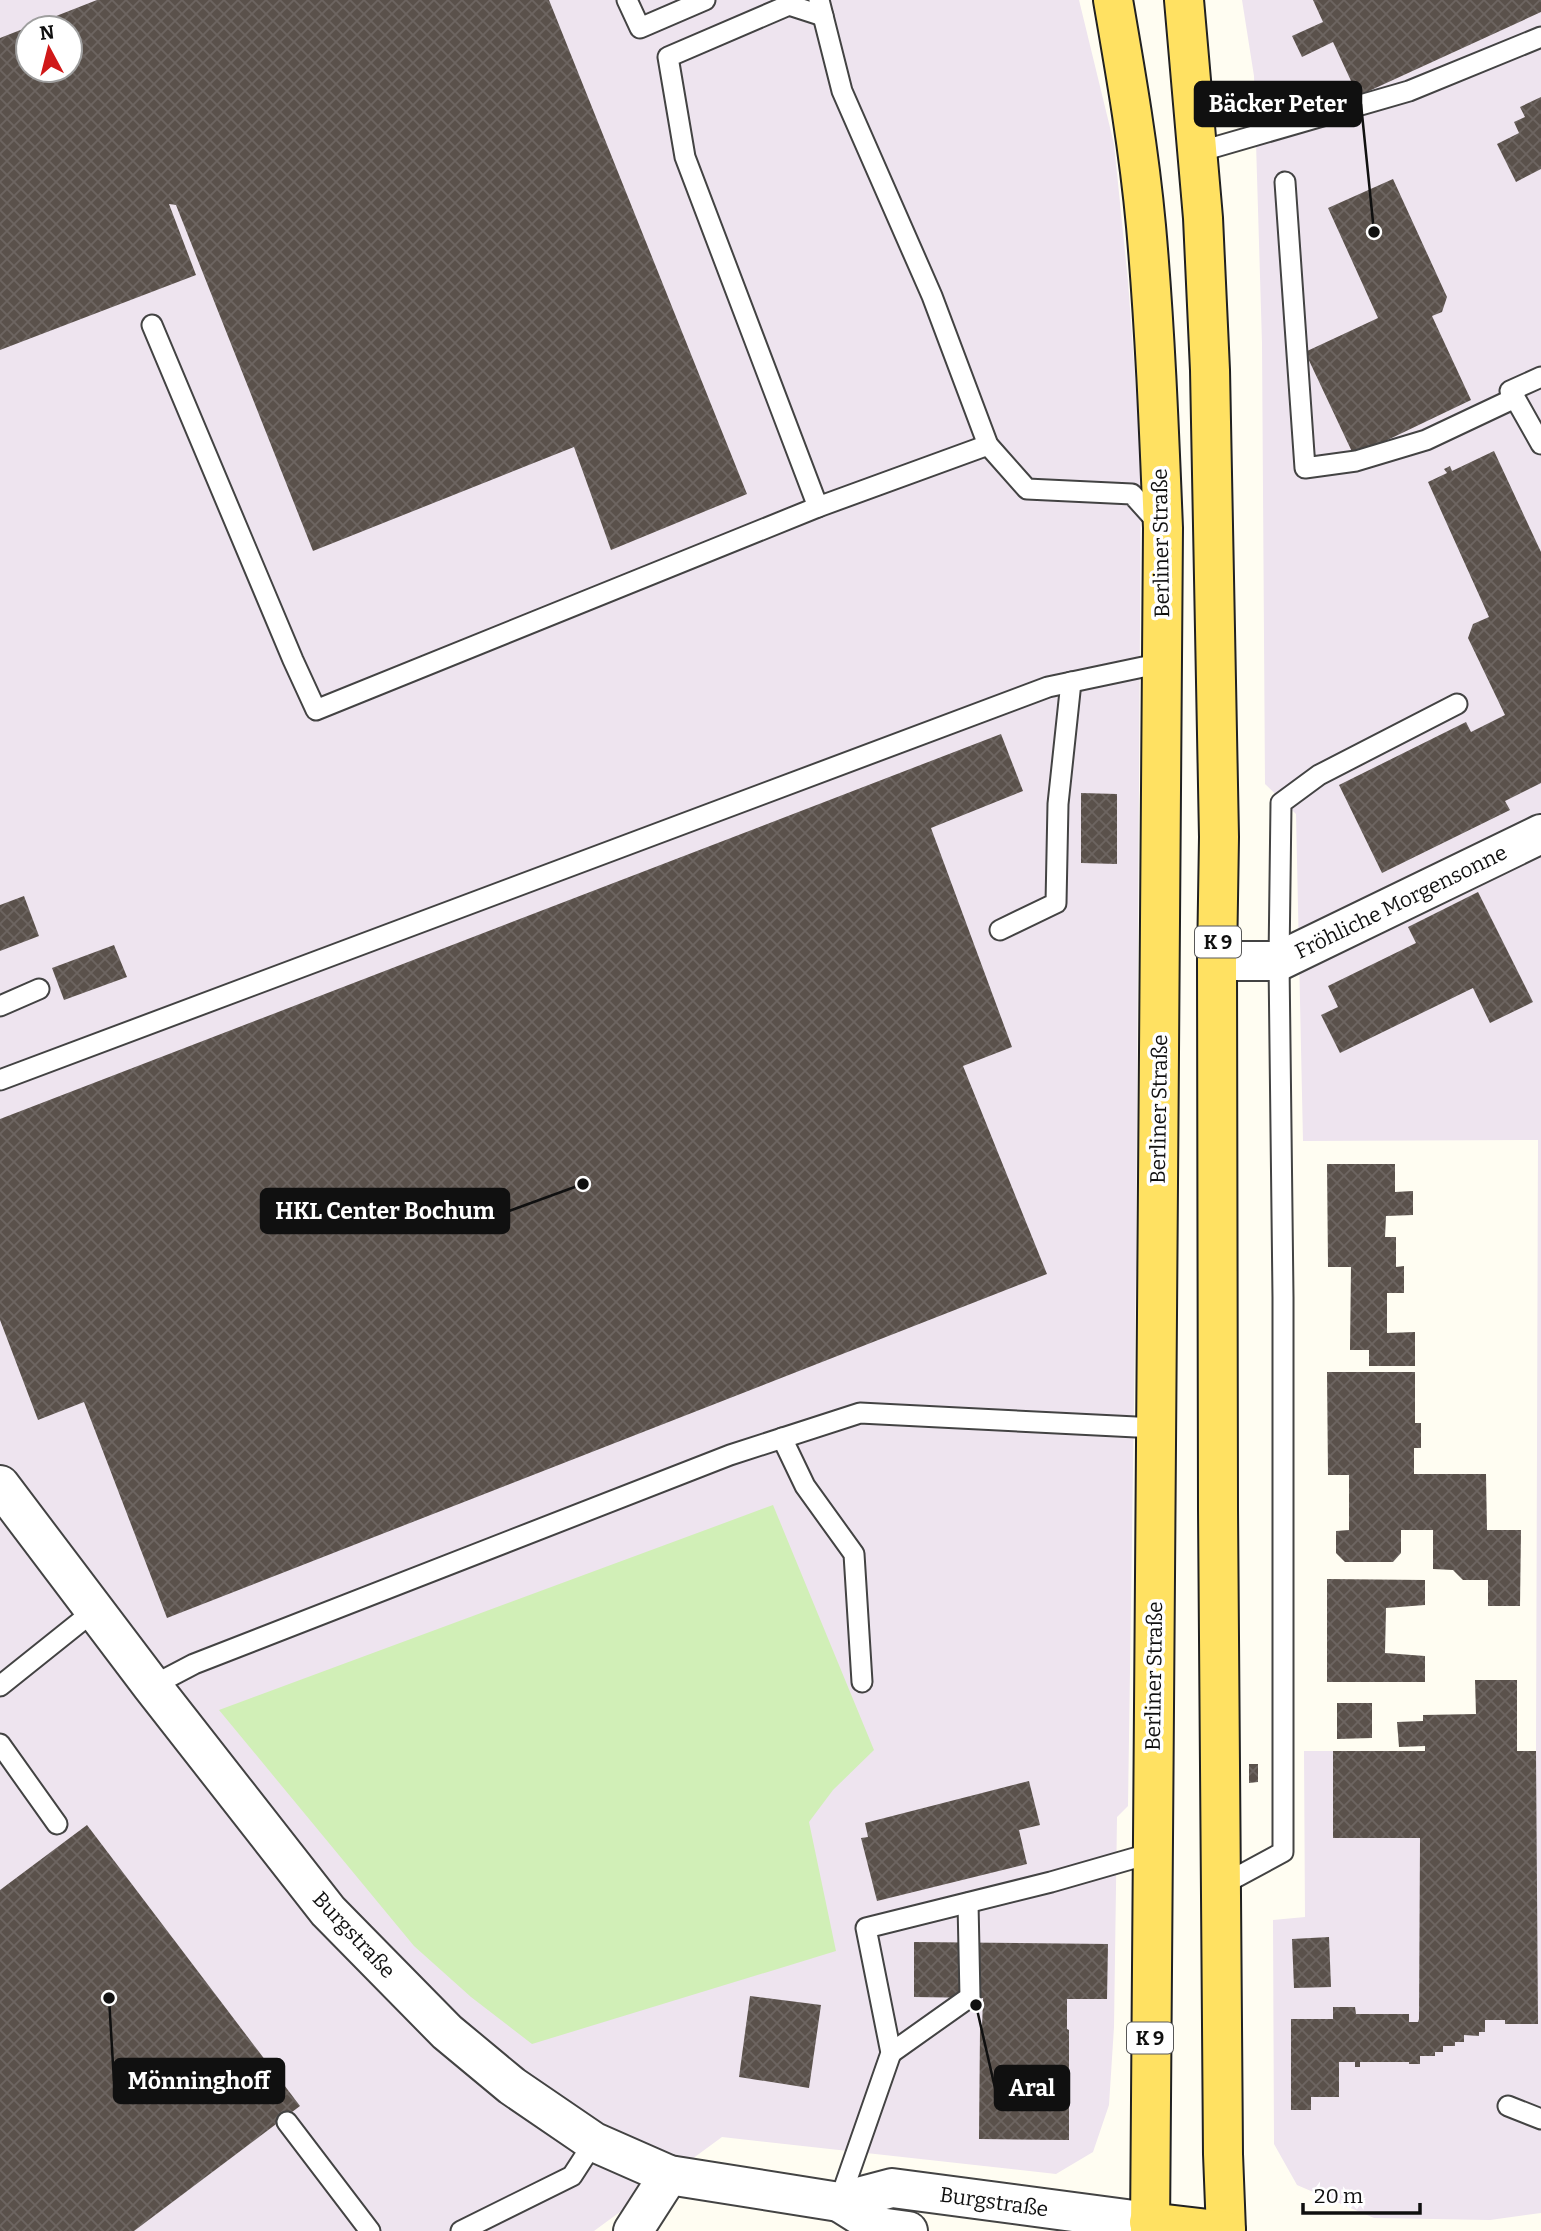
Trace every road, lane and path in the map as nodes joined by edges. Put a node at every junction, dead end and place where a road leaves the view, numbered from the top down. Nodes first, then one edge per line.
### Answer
1 (626, 0) edge
2 (705, 0) edge
3 (1113, 0) edge
4 (1184, 0) edge
5 (820, 8) edge
6 (1541, 37) edge
7 (1198, 152) junction
8 (1285, 182) dead end
9 (152, 325) dead end
10 (1541, 377) edge
11 (1508, 392) junction
12 (1539, 438) edge
13 (988, 444) junction
14 (818, 507) junction
15 (1163, 528) junction
16 (1162, 663) junction
17 (1071, 682) junction
18 (1457, 704) dead end
19 (1541, 834) edge
20 (1000, 930) dead end
21 (1217, 961) junction
22 (1279, 961) junction
23 (39, 989) dead end
24 (0, 1006) edge
25 (0, 1080) edge
26 (1156, 1428) junction
27 (782, 1438) junction
28 (0, 1485) edge
29 (95, 1610) junction
30 (862, 1682) dead end
31 (0, 1686) edge
32 (152, 1686) junction
33 (0, 1744) edge
34 (57, 1824) dead end
35 (1152, 1853) junction
36 (1222, 1885) junction
37 (968, 1903) junction
38 (891, 2053) junction
39 (1508, 2106) dead end
40 (1541, 2119) edge
41 (287, 2122) dead end
42 (594, 2142) junction
43 (669, 2175) junction
44 (839, 2202) junction
45 (1149, 2226) edge
46 (370, 2231) edge
47 (461, 2231) edge
48 (633, 2231) edge
49 (908, 2231) edge
50 (1227, 2231) edge

1 - 2 lane
3 - 15 main road, Berliner Straße / K 9
4 - 7 main road, K 9
5 - 13 lane
5 - 14 lane
6 - 7 lane
7 - 21 main road, K 9
8 - 11 lane
9 - 14 lane
10 - 11 lane
11 - 12 lane
13 - 14 lane
13 - 15 lane
15 - 16 main road, Berliner Straße / K 9
16 - 17 lane
16 - 26 main road, Berliner Straße / K 9
17 - 20 lane
17 - 25 lane
18 - 22 lane
19 - 22 street, Fröhliche Morgensonne
21 - 22 street, Fröhliche Morgensonne
21 - 36 main road, K 9
22 - 36 lane
23 - 24 lane
26 - 27 lane
26 - 35 main road, Berliner Straße / K 9
27 - 30 lane
27 - 32 lane
28 - 29 street, Burgstraße
29 - 31 lane
29 - 32 street, Burgstraße
32 - 42 street, Burgstraße
33 - 34 lane
35 - 37 lane
35 - 45 main road, Berliner Straße / K 9
36 - 50 main road, K 9
37 - 38 lane
37 - 38 lane
38 - 44 lane
39 - 40 lane
41 - 46 lane
42 - 43 street, Burgstraße
42 - 47 lane
43 - 44 street, Burgstraße
43 - 48 street
44 - 45 street, Burgstraße
44 - 49 street, Burgstraße
45 - 50 main road

